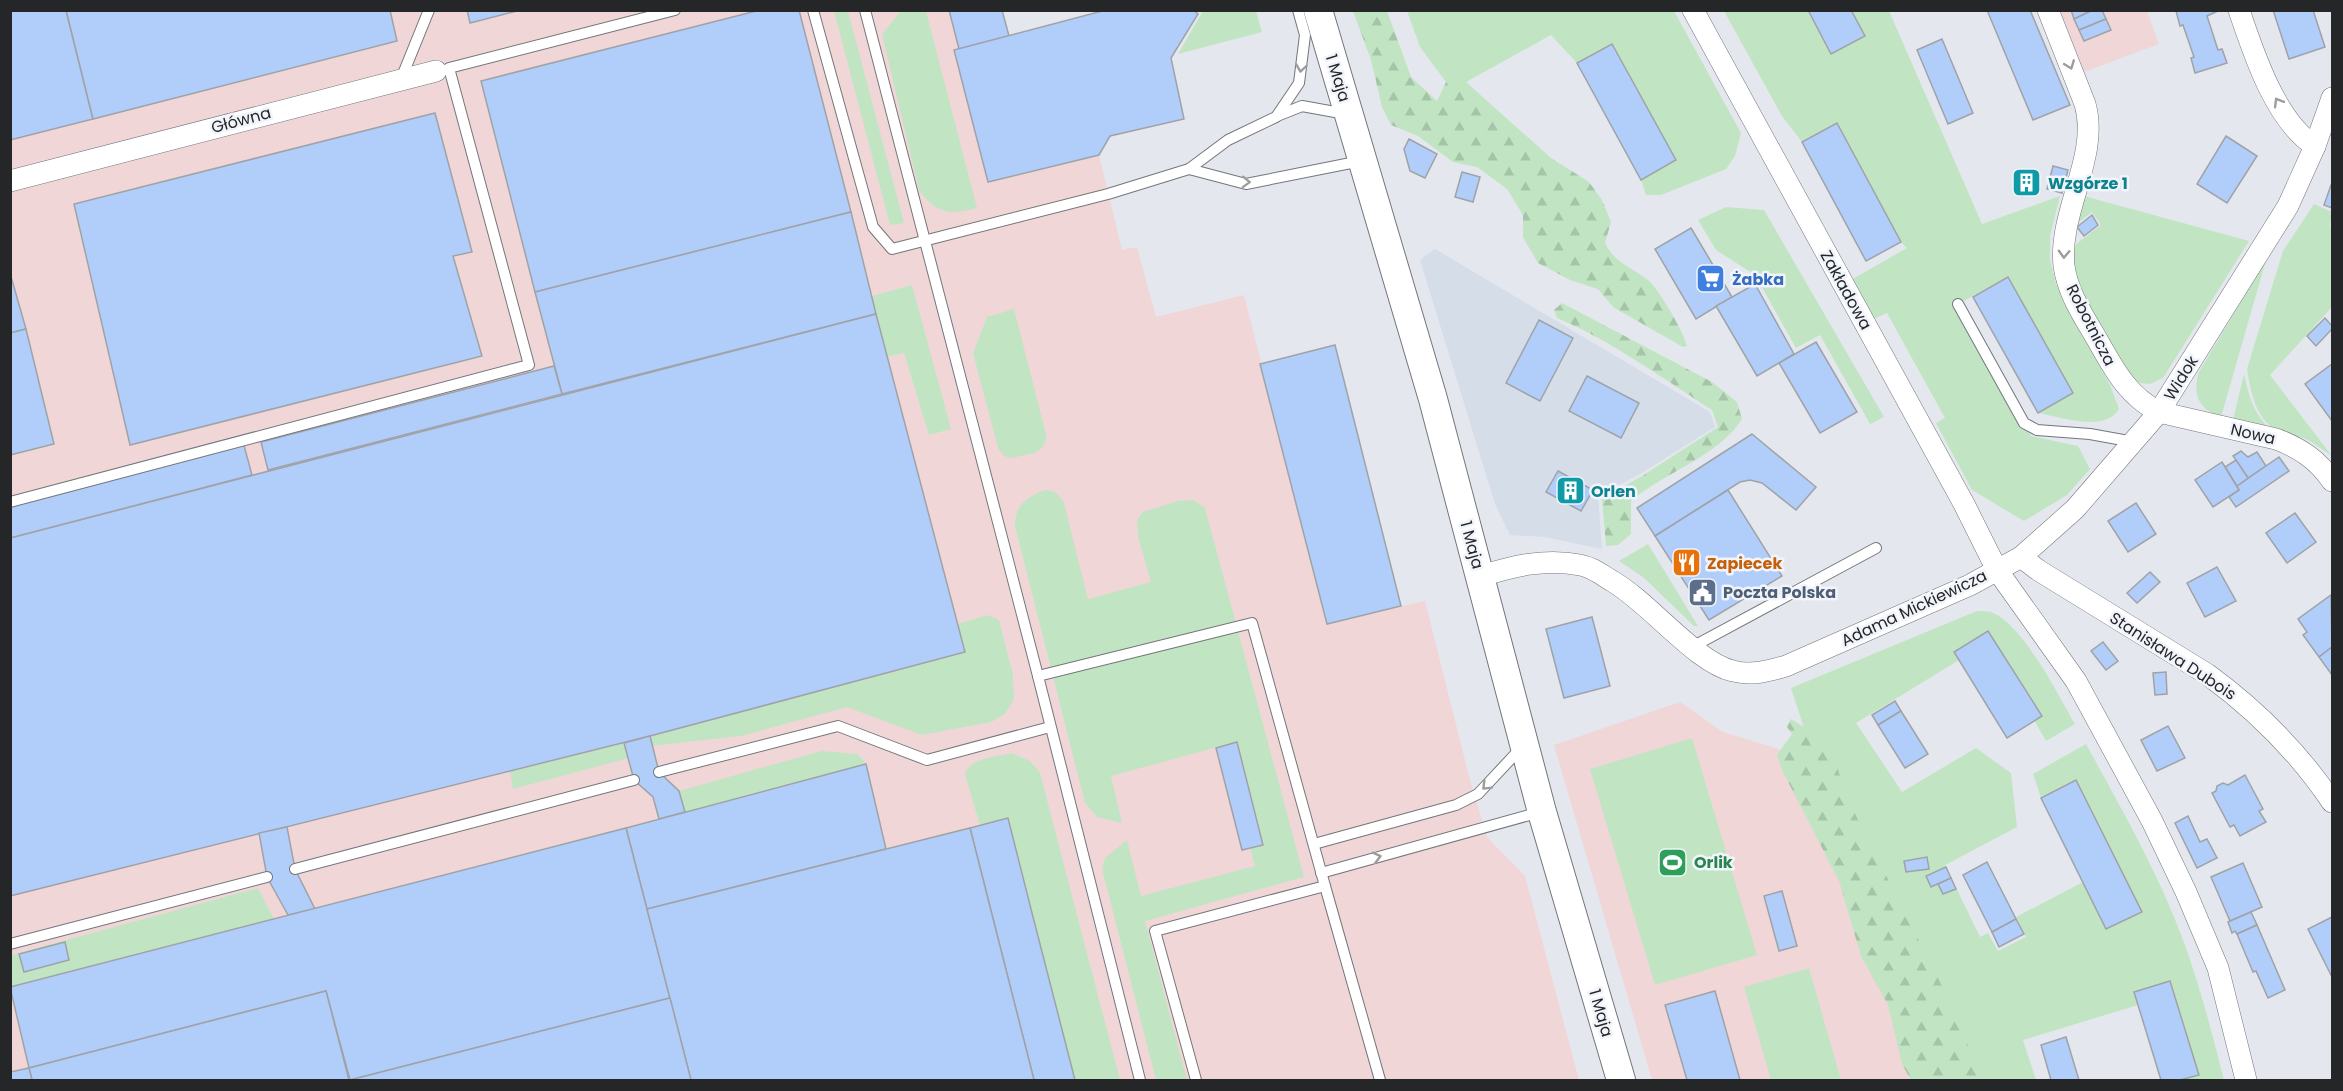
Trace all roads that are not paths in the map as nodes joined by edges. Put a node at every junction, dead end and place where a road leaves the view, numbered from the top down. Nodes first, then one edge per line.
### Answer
1 (675, 10) edge
2 (813, 10) edge
3 (865, 10) edge
4 (1298, 10) edge
5 (1318, 10) edge
6 (1693, 10) edge
7 (2048, 10) edge
8 (2239, 10) edge
9 (430, 11) edge
10 (443, 70) junction
11 (401, 79) junction
12 (2332, 98) edge
13 (1349, 114) junction
14 (1276, 117) junction
15 (2315, 146) junction
16 (1363, 160) junction
17 (1189, 169) junction
18 (10, 181) edge
19 (925, 242) junction
20 (1958, 304) dead end
21 (2159, 412) junction
22 (2134, 442) junction
23 (2332, 481) edge
24 (10, 501) edge
25 (1876, 548) dead end
26 (2021, 556) junction
27 (1997, 570) junction
28 (1481, 576) junction
29 (1692, 647) junction
30 (1038, 676) junction
31 (1050, 727) junction
32 (1525, 743) junction
33 (659, 772) dead end
34 (634, 780) dead end
35 (2332, 802) edge
36 (1542, 812) junction
37 (1314, 844) junction
38 (295, 869) dead end
39 (1321, 873) junction
40 (267, 877) dead end
41 (1325, 886) junction
42 (10, 944) edge
43 (1140, 1080) edge
44 (1196, 1080) edge
45 (1380, 1080) edge
46 (1621, 1080) edge
47 (2246, 1080) edge

1 - 10 lane
2 - 19 lane
3 - 19 lane
4 -> 14 lane
5 - 13 street, 1 Maja
6 - 27 street, Zakładowa
7 -> 21 street, Robotnicza
15 -> 8 street
9 - 11 lane
10 - 11 street, Główna
10 - 24 lane
11 - 18 street, Główna
12 - 15 street, Widok
13 - 14 lane
13 - 16 street, 1 Maja
14 - 17 lane
15 - 21 street, Widok
17 -> 16 lane
16 - 28 street, 1 Maja
17 - 19 lane
19 - 30 lane
20 - 22 lane
21 - 22 street, Widok
21 - 23 street, Nowa
22 - 26 street, Widok
25 - 29 lane
26 - 27 street, Widok
26 - 35 street, Stanisława Dubois
27 - 29 street, Adama Mickiewicza
27 - 47 street, Adama Mickiewicza
28 - 29 street, Adama Mickiewicza
28 - 32 street, 1 Maja
30 - 31 lane
30 - 37 lane
31 - 33 lane
31 - 43 lane
32 - 36 street, 1 Maja
32 -> 37 lane
34 - 38 lane
39 -> 36 lane
36 - 46 street, 1 Maja
37 - 39 lane
39 - 41 lane
40 - 42 lane
41 - 44 lane
41 - 45 lane

